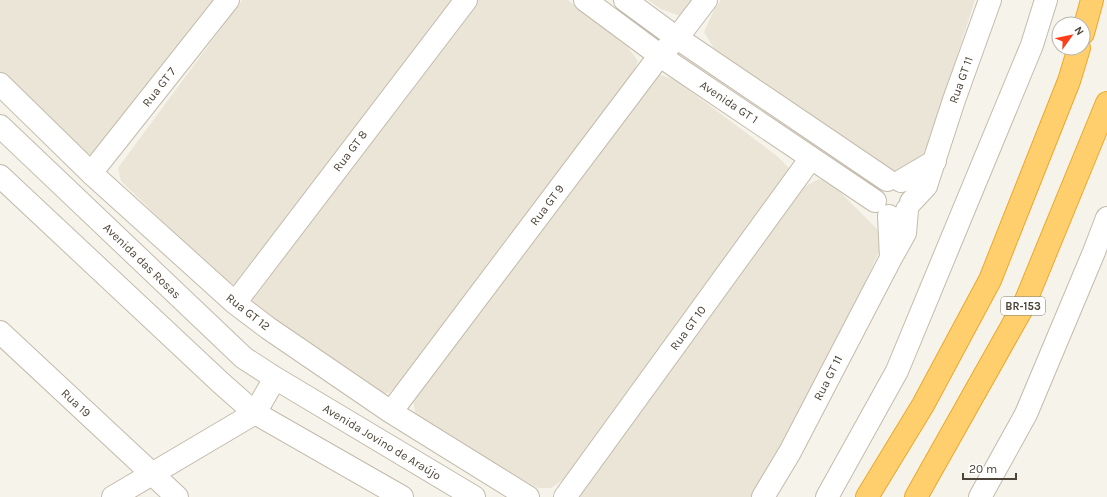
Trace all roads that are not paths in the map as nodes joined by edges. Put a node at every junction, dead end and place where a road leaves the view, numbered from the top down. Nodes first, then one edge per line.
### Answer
1 (228, 0) edge
2 (466, 0) edge
3 (585, 0) edge
4 (625, 0) edge
5 (706, 0) edge
6 (990, 0) edge
7 (1046, 0) edge
8 (1092, 0) edge
9 (1088, 16) edge
10 (677, 38) junction
11 (660, 55) junction
12 (1077, 56) edge
13 (0, 84) edge
14 (1107, 103) edge
15 (0, 126) edge
16 (811, 158) junction
17 (935, 161) junction
18 (90, 174) junction
19 (0, 176) edge
20 (894, 181) junction
21 (896, 208) junction
22 (1107, 218) edge
23 (234, 303) junction
24 (0, 332) edge
25 (283, 383) junction
26 (391, 412) junction
27 (255, 413) junction
28 (152, 474) junction
29 (113, 497) edge
30 (176, 497) edge
31 (402, 497) edge
32 (474, 497) edge
33 (528, 497) edge
34 (565, 497) edge
35 (763, 497) edge
36 (827, 497) edge
37 (867, 497) edge
38 (916, 497) edge
39 (980, 497) edge

1 - 18 street, Rua GT 7
2 - 23 street, Rua GT 8
3 - 11 street, Avenida GT 1
4 - 10 street, Avenida GT 1
5 - 10 street, Rua GT 9
6 - 17 street, Rua GT 11
7 - 36 street
8 - 9 highway
10 - 11 street, Rua GT 9
10 - 20 street, Avenida GT 1
11 - 16 street, Avenida GT 1
11 - 26 street, Rua GT 9
12 - 37 highway
13 - 18 street, Rua GT 12
14 - 38 highway, BR-153
15 - 25 street, Avenida das Rosas
16 - 21 street, Avenida GT 1
16 - 34 street, Rua GT 10
17 - 20 street
17 - 21 street, Rua GT 11
18 - 23 street, Rua GT 12
19 - 27 street
20 - 21 street
20 - 21 street
21 - 35 street, Rua GT 11
22 - 39 street
23 - 26 street, Rua GT 12
24 - 28 street, Rua 19
25 - 27 street
25 - 32 street, Avenida Jovino de Araújo
26 - 33 street, Rua GT 12
27 - 28 street
27 - 31 street
28 - 29 street
28 - 30 street, Rua 19

